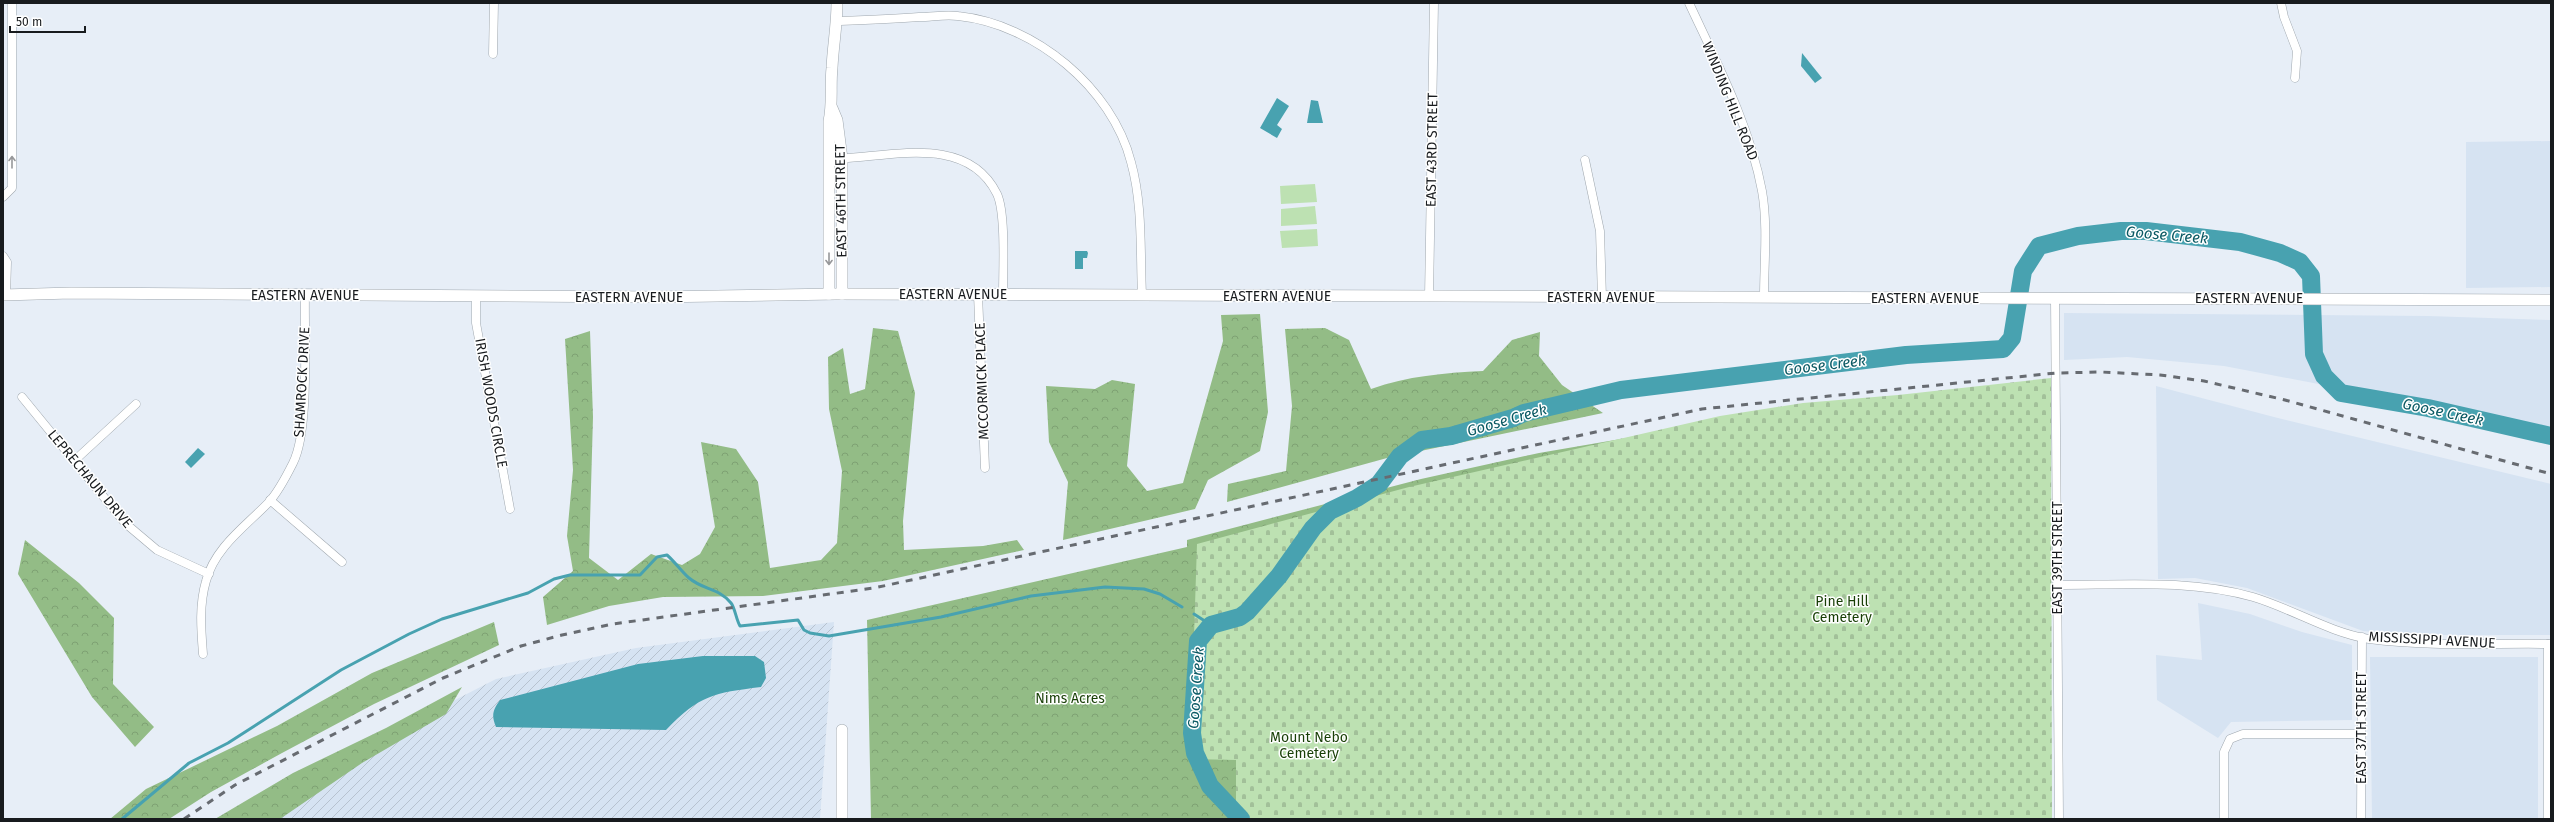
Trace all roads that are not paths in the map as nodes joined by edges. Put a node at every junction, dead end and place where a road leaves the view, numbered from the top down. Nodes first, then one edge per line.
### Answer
1 (12, 3) edge
2 (494, 3) edge
3 (837, 3) edge
4 (1434, 3) edge
5 (1689, 3) edge
6 (2281, 3) edge
7 (837, 21) junction
8 (494, 54) dead end
9 (2295, 78) dead end
10 (832, 108) junction
11 (829, 159) junction
12 (842, 159) junction
13 (1585, 160) dead end
14 (3, 197) edge
15 (3, 256) edge
16 (829, 294) junction
17 (842, 294) junction
18 (978, 294) junction
19 (1003, 294) junction
20 (305, 295) junction
21 (1142, 295) junction
22 (5, 296) edge
23 (476, 296) junction
24 (1429, 297) junction
25 (1764, 297) junction
26 (1602, 298) junction
27 (2055, 298) junction
28 (2551, 300) edge
29 (22, 397) dead end
30 (136, 404) dead end
31 (74, 461) junction
32 (985, 468) dead end
33 (270, 500) junction
34 (510, 509) dead end
35 (342, 562) dead end
36 (209, 574) junction
37 (2057, 585) junction
38 (2362, 637) junction
39 (2550, 644) edge
40 (202, 654) dead end
41 (842, 730) dead end
42 (2361, 734) junction
43 (842, 819) edge
44 (2059, 819) edge
45 (2224, 819) edge
46 (2361, 819) edge
47 (2548, 819) edge

14 -> 1 street
2 - 8 street
3 - 7 main road, EAST 46TH STREET
4 - 24 street, EAST 43RD STREET
5 - 25 street, WINDING HILL ROAD
6 - 9 street
7 - 10 main road, EAST 46TH STREET
7 - 21 street
10 - 11 main road, EAST 46TH STREET
10 - 12 main road, EAST 46TH STREET
11 - 12 street
11 -> 16 main road, EAST 46TH STREET
12 - 17 main road, EAST 46TH STREET
12 - 19 street
13 - 26 street
15 - 22 street
16 - 17 main road, EASTERN AVENUE
16 - 23 main road, EASTERN AVENUE
17 - 18 main road, EASTERN AVENUE
18 - 19 main road, EASTERN AVENUE
18 - 32 street, MCCORMICK PLACE
19 - 21 main road, EASTERN AVENUE
20 - 22 main road, EASTERN AVENUE
20 - 23 main road, EASTERN AVENUE
20 - 33 street, SHAMROCK DRIVE
21 - 24 main road, EASTERN AVENUE
23 - 34 street, IRISH WOODS CIRCLE
24 - 26 main road, EASTERN AVENUE
25 - 26 main road, EASTERN AVENUE
25 - 27 main road, EASTERN AVENUE
27 - 28 main road, EASTERN AVENUE
27 - 37 street, EAST 39TH STREET
29 - 31 street, LEPRECHAUN DRIVE
30 - 31 street
31 - 36 street, LEPRECHAUN DRIVE
33 - 35 street
33 - 36 street, SHAMROCK DRIVE
36 - 40 street, SHAMROCK DRIVE
37 - 38 street, MISSISSIPPI AVENUE
37 - 44 street, EAST 39TH STREET
38 - 39 street, MISSISSIPPI AVENUE
38 - 42 street, EAST 37TH STREET
39 - 47 street
41 - 43 main road
42 - 45 street
42 - 46 street, EAST 37TH STREET

